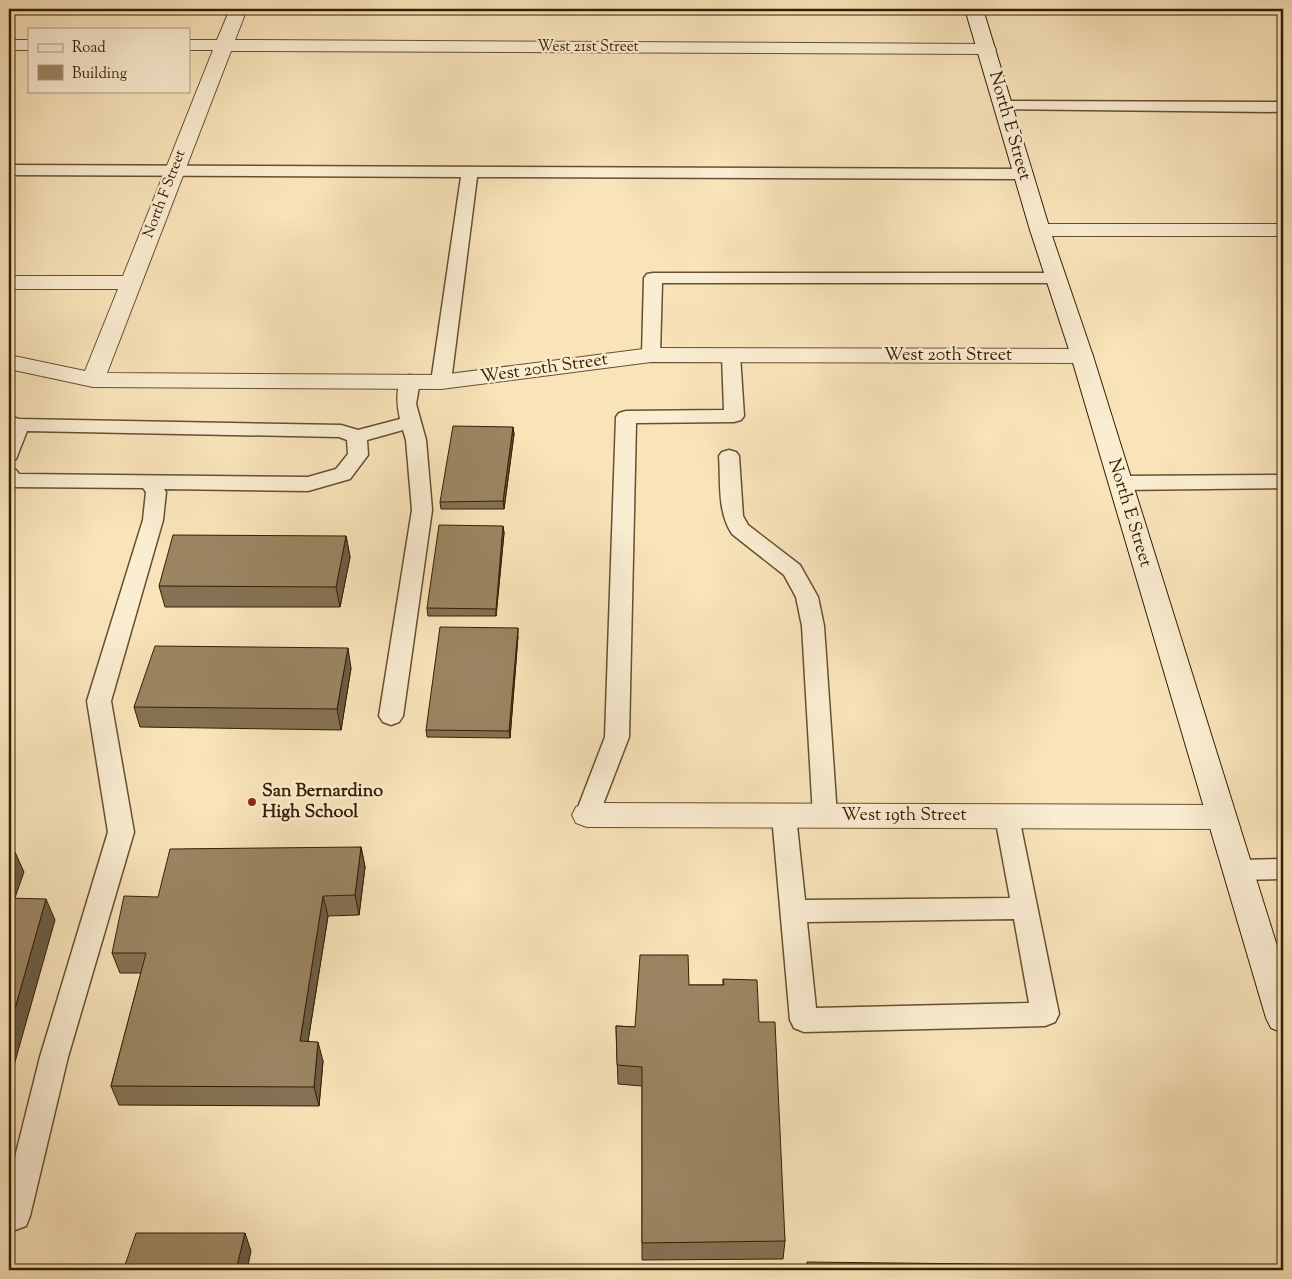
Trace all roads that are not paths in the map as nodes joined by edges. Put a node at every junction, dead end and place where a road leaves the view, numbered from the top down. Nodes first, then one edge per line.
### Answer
1 (238, 9) edge
2 (974, 9) edge
3 (9, 45) edge
4 (28, 45) edge
5 (190, 45) edge
6 (223, 45) junction
7 (987, 49) junction
8 (1004, 106) junction
9 (1283, 107) edge
10 (9, 170) edge
11 (174, 170) junction
12 (470, 171) junction
13 (1023, 174) junction
14 (1040, 230) junction
15 (1283, 230) edge
16 (1056, 278) junction
17 (9, 282) edge
18 (130, 283) junction
19 (731, 354) junction
20 (651, 356) junction
21 (1082, 356) junction
22 (9, 362) edge
23 (93, 380) junction
24 (410, 382) junction
25 (441, 382) junction
26 (411, 422) junction
27 (13, 423) edge
28 (357, 437) junction
29 (9, 456) edge
30 (729, 456) dead end
31 (11, 478) edge
32 (1283, 481) edge
33 (149, 482) junction
34 (1120, 483) junction
35 (391, 716) dead end
36 (587, 815) joint
37 (784, 816) junction
38 (825, 816) junction
39 (1007, 817) junction
40 (1221, 817) junction
41 (1283, 869) edge
42 (1237, 870) junction
43 (1025, 908) junction
44 (794, 910) junction
45 (1283, 1018) edge
46 (15, 1216) dead end

1 - 6 street, North F Street
2 - 7 street, North E Street
3 - 4 street
5 - 6 street, West 21st Street
6 - 7 street, West 21st Street
6 - 11 street, North F Street
7 - 8 street, North E Street
8 - 9 lane
8 - 13 street, North E Street
10 - 11 lane
11 - 12 lane
11 - 18 street, North F Street
12 - 13 lane
12 - 25 lane
13 - 14 street, North E Street
14 - 15 street
14 - 16 street, North E Street
16 - 20 lane
16 - 21 street, North E Street
17 - 18 street
18 - 23 street, North F Street
19 - 20 street, West 20th Street
19 - 21 street, West 20th Street
19 - 36 lane
20 - 25 street, West 20th Street
21 - 34 street, North E Street
22 - 23 street, West 20th Street
23 - 24 street, West 20th Street
24 - 25 street, West 20th Street
24 - 26 lane
26 - 28 lane
26 - 35 lane
27 - 28 lane
27 - 29 lane
28 - 33 lane
30 - 38 lane
31 - 33 lane
32 - 34 lane
33 - 46 lane
34 - 40 street, North E Street
36 - 37 street, West 19th Street
37 - 38 street, West 19th Street
37 - 44 lane
38 - 39 street, West 19th Street
39 - 40 street, West 19th Street
39 - 43 lane
40 - 42 street, North E Street
41 - 42 lane
42 - 45 street, North E Street
43 - 44 lane
43 - 44 lane

